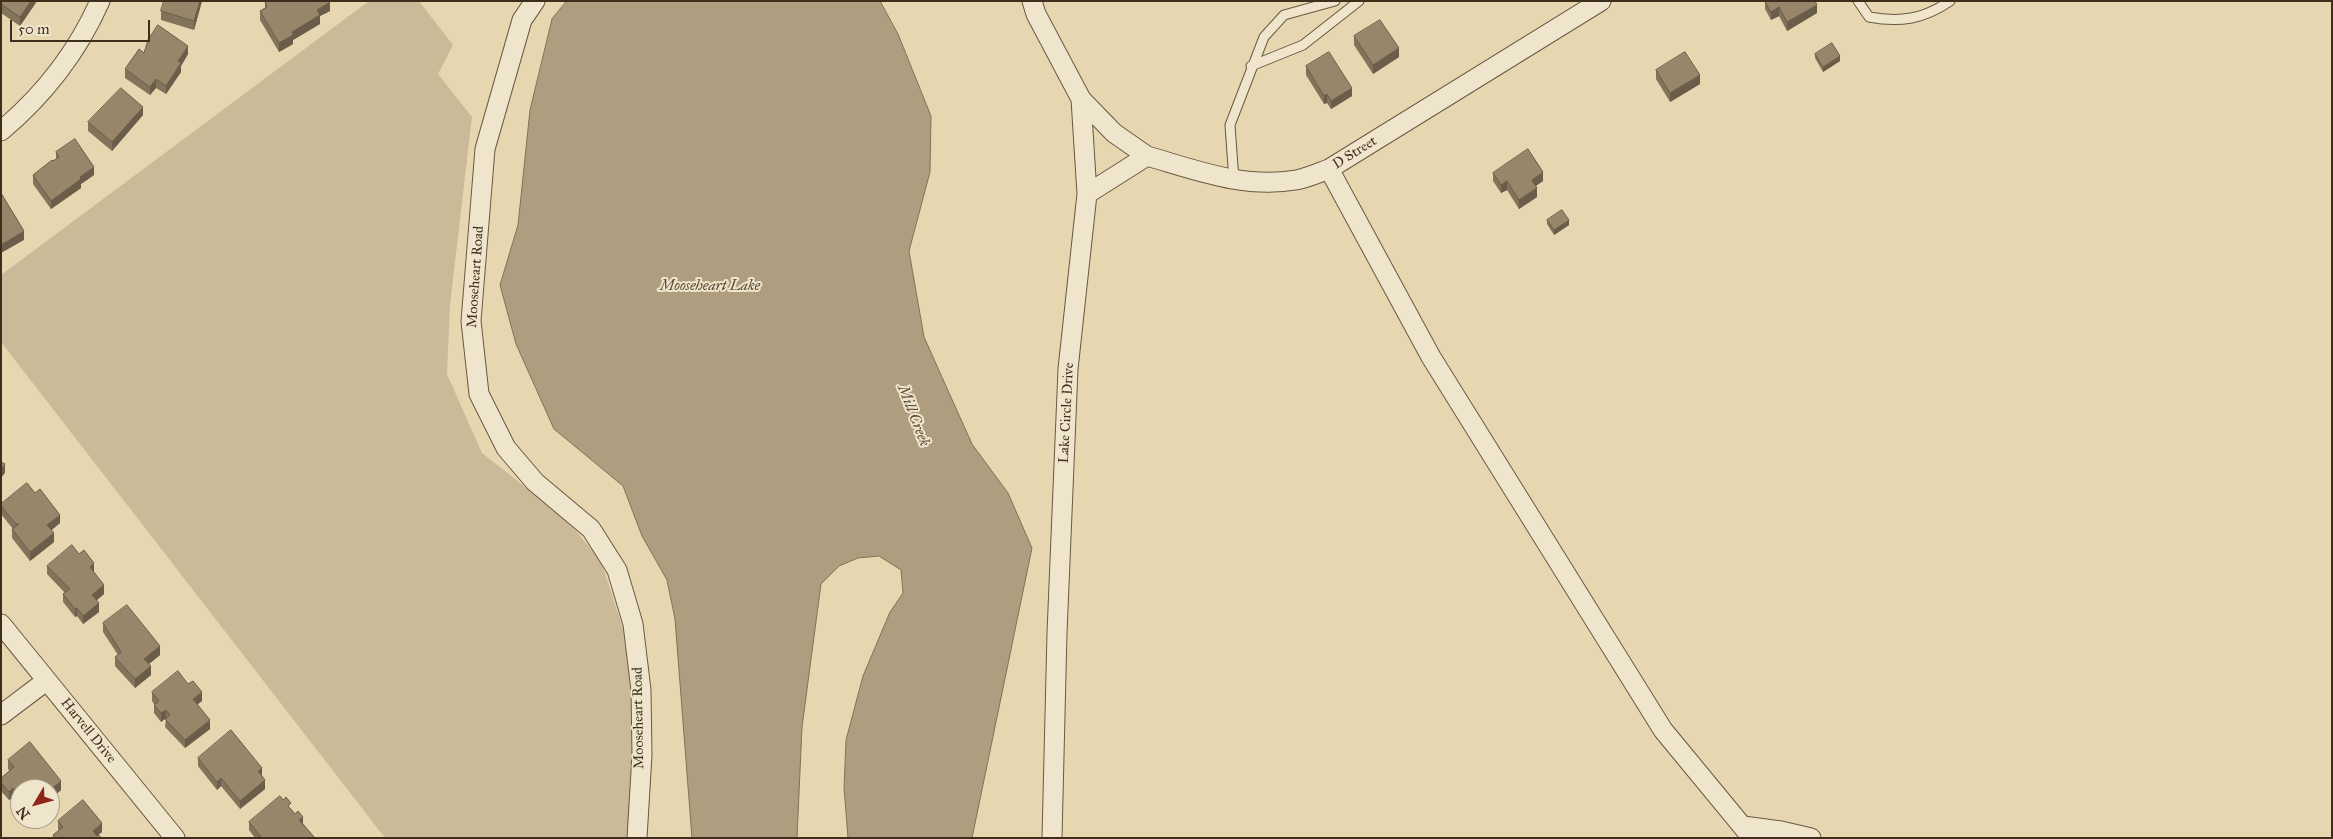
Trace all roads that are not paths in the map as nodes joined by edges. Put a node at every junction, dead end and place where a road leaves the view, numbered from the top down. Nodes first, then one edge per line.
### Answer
1 (100, 1) edge
2 (535, 1) edge
3 (1032, 1) edge
4 (1335, 1) edge
5 (1359, 1) edge
6 (1601, 1) edge
7 (1858, 1) edge
8 (1950, 1) edge
9 (1251, 66) junction
10 (1081, 99) junction
11 (1, 131) edge
12 (1147, 156) junction
13 (1329, 169) junction
14 (1234, 181) junction
15 (1087, 194) junction
16 (1, 624) edge
17 (46, 681) junction
18 (1, 715) edge
19 (1747, 832) edge
20 (175, 838) edge
21 (637, 838) edge
22 (1052, 838) edge
23 (1811, 838) edge

1 - 11 street
2 - 21 street, Mooseheart Road
3 - 10 street, Lake Circle Drive
4 - 9 lane
5 - 9 lane
6 - 13 street, D Street
7 - 8 lane
9 - 14 lane
10 - 12 street, D Street
10 - 15 street, Lake Circle Drive
12 - 14 street, D Street
12 - 15 street
13 - 14 street, D Street
13 - 19 street
15 - 22 street, Lake Circle Drive
16 - 17 street, Harvell Drive
17 - 18 street
17 - 20 street, Harvell Drive
19 - 23 street

